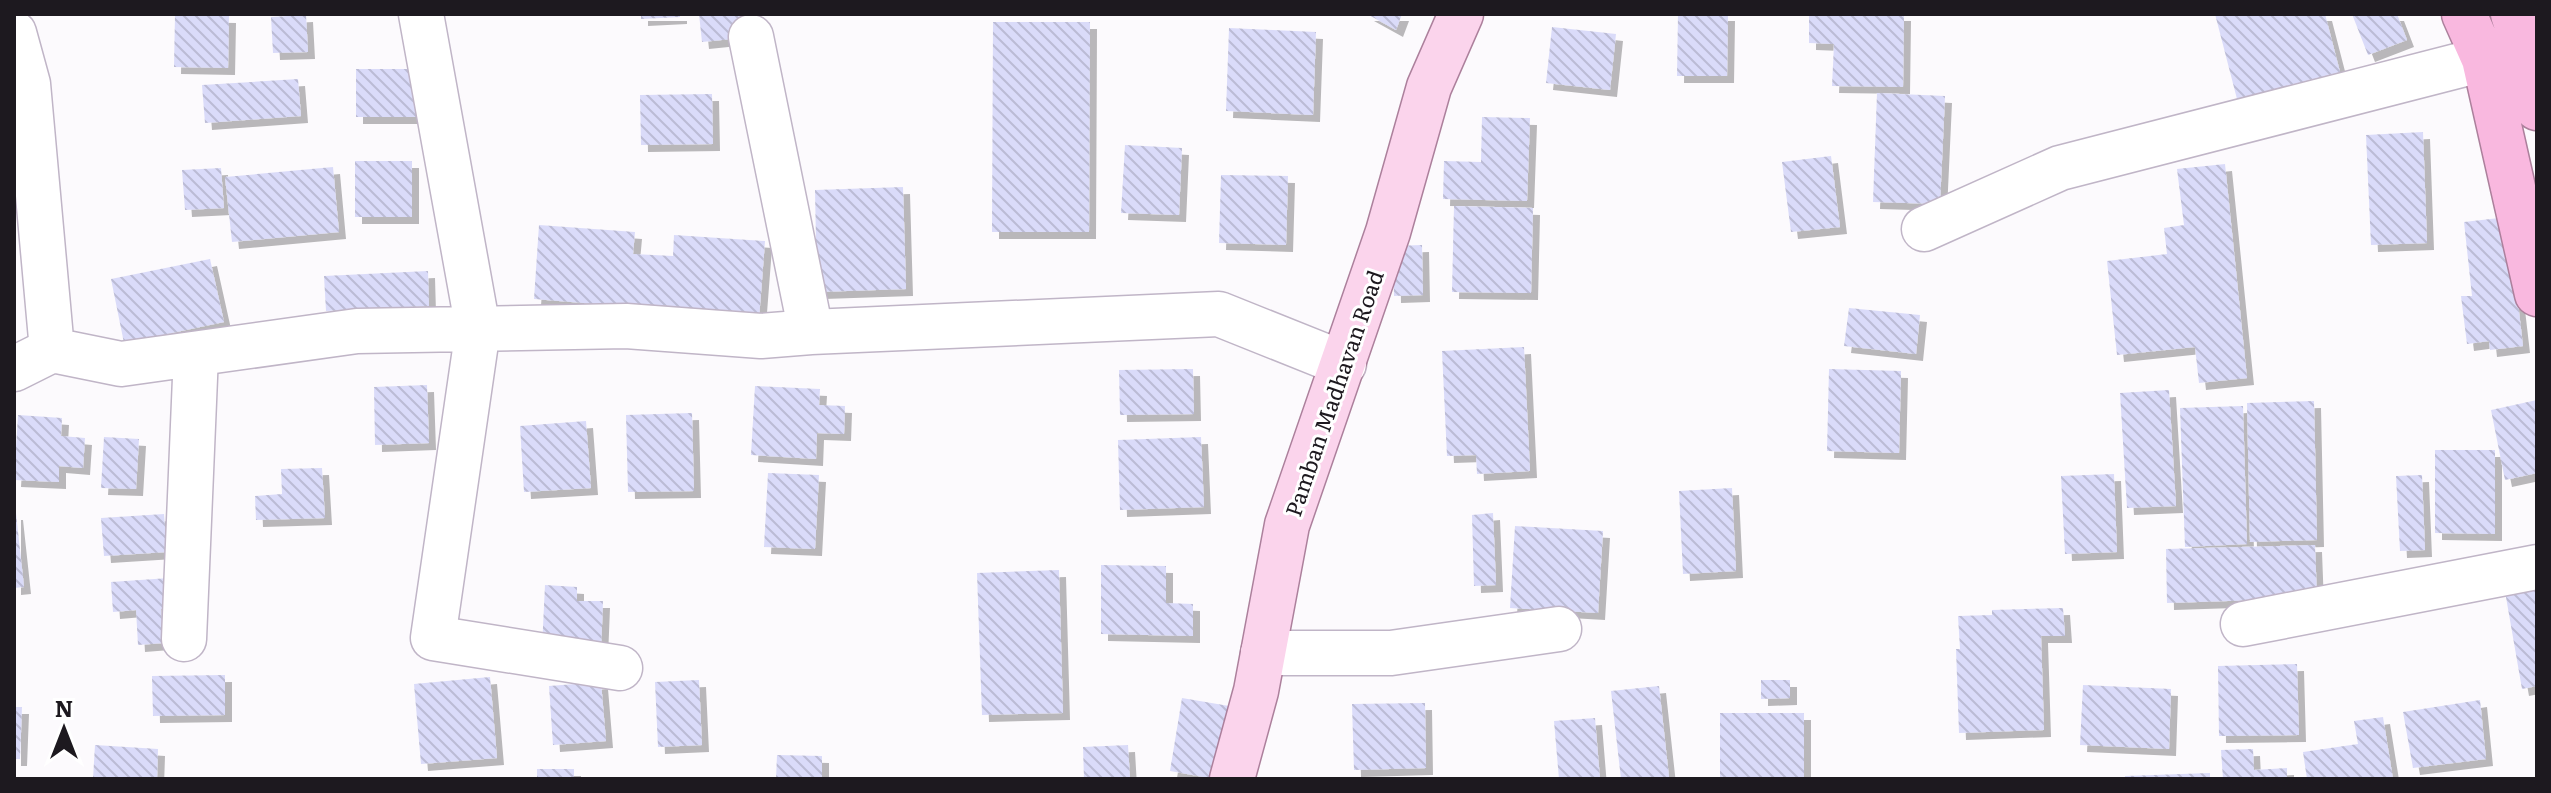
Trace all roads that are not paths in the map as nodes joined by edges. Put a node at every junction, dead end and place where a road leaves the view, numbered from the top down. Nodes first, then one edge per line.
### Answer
1 (421, 14) edge
2 (1461, 14) edge
3 (2464, 14) edge
4 (2513, 14) edge
5 (14, 33) edge
6 (751, 37) dead end
7 (2484, 59) junction
8 (2537, 108) edge
9 (1924, 229) dead end
10 (2537, 294) edge
11 (478, 329) junction
12 (811, 332) junction
13 (196, 354) junction
14 (33, 360) edge
15 (1344, 364) junction
16 (2537, 567) edge
17 (2243, 624) dead end
18 (1559, 629) dead end
19 (184, 639) dead end
20 (1263, 653) junction
21 (620, 668) dead end
22 (1232, 779) edge

1 - 11 street
2 - 15 main road, Pamban Madhavan Road
3 - 7 highway
4 - 8 highway
5 - 14 street
6 - 12 street
7 - 9 street
7 - 10 highway
11 - 12 street
11 - 13 street
11 - 21 street
12 - 15 street
13 - 14 street
13 - 19 street
15 - 20 main road, Pamban Madhavan Road
16 - 17 street
18 - 20 street
20 - 22 main road, Pamban Madhavan Road

